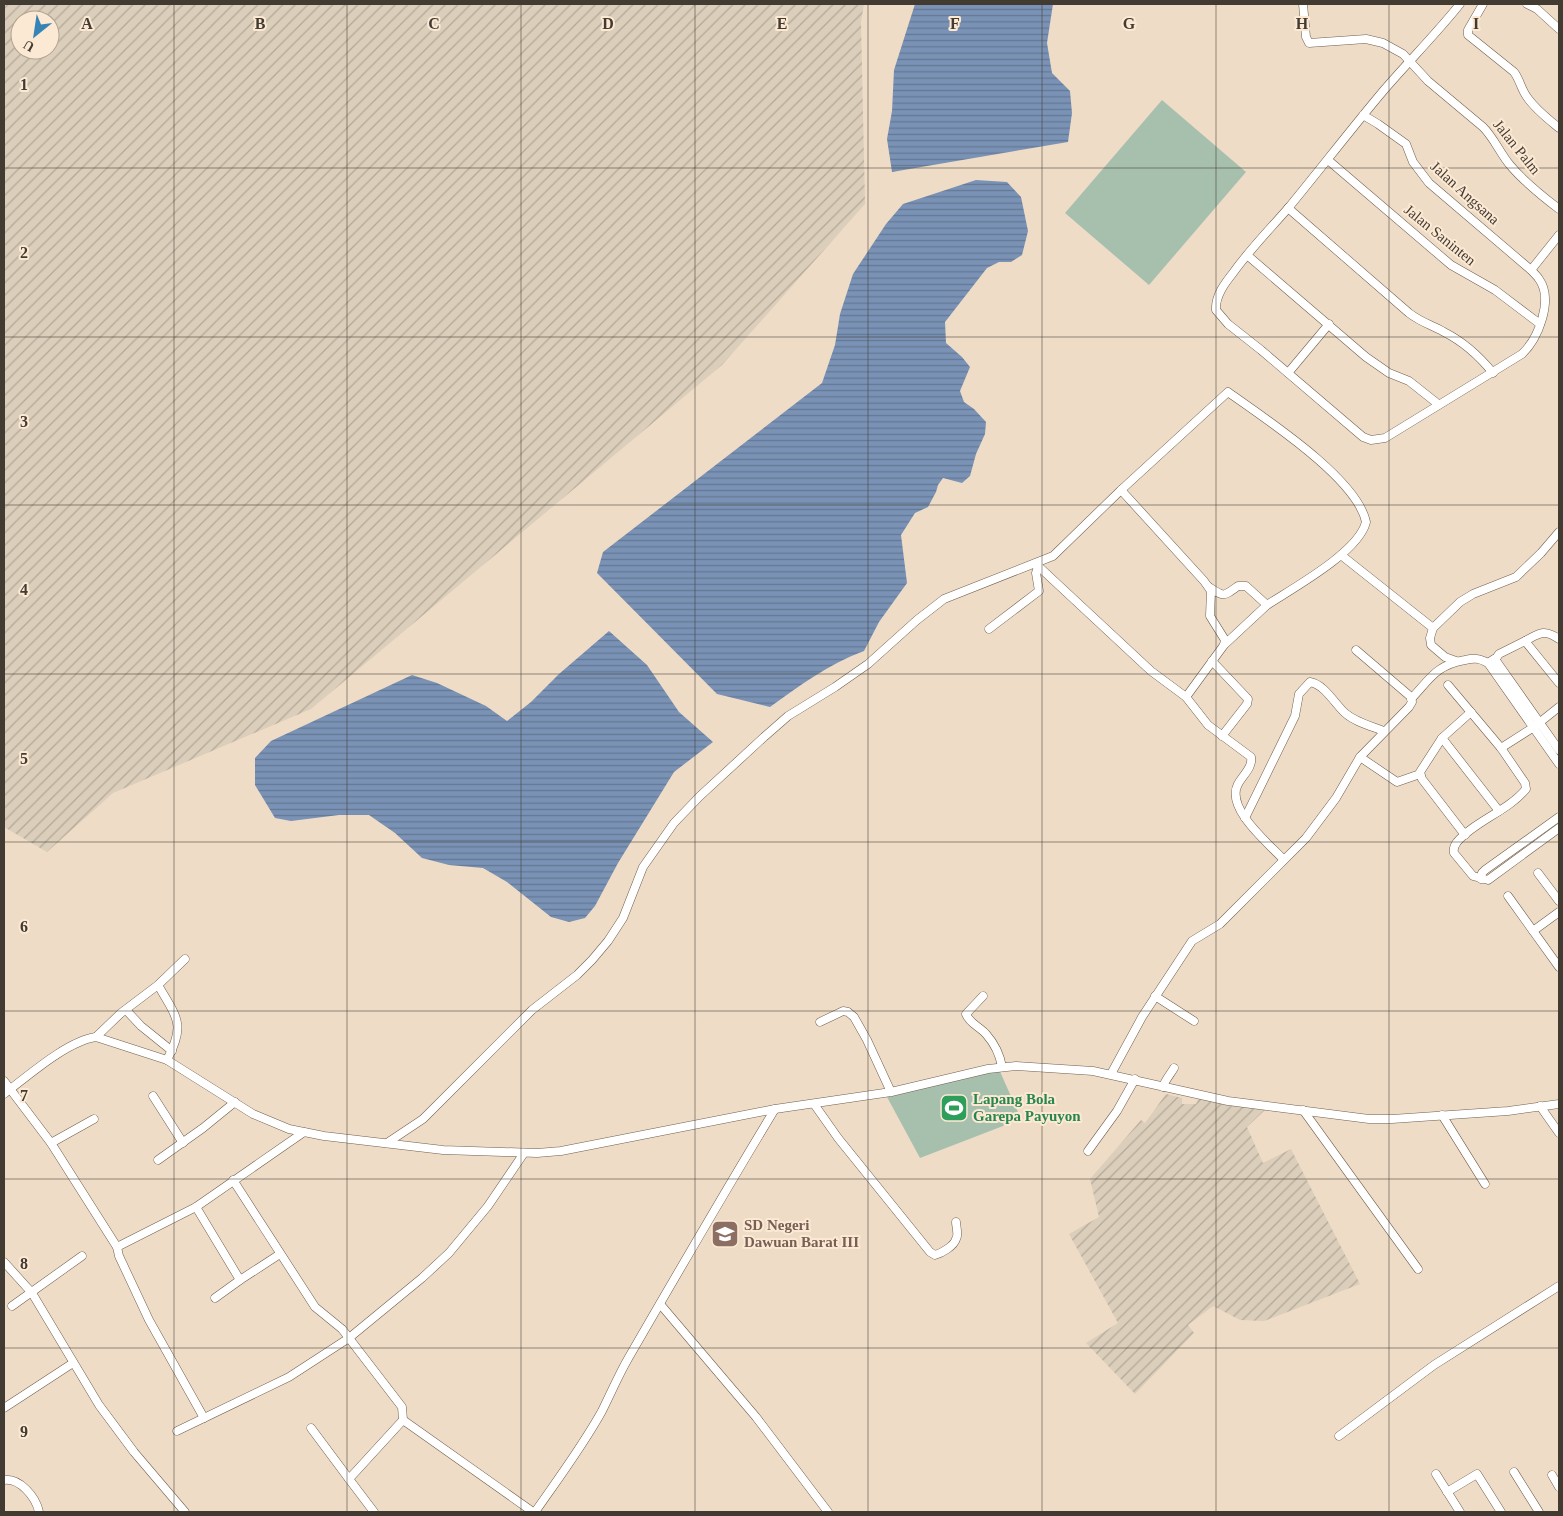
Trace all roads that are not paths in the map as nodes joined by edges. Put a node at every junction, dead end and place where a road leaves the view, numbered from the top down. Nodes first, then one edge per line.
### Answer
1 (1303, 4) edge
2 (1460, 4) edge
3 (1482, 4) edge
4 (1528, 4) edge
5 (1559, 29) edge
6 (1410, 61) junction
7 (1364, 115) junction
8 (1559, 128) edge
9 (1328, 160) junction
10 (1288, 208) junction
11 (1559, 210) edge
12 (1559, 235) edge
13 (1247, 255) junction
14 (1531, 270) junction
15 (1329, 324) junction
16 (1540, 324) junction
17 (1288, 373) junction
18 (1493, 373) junction
19 (1438, 404) junction
20 (1121, 490) junction
21 (1559, 532) edge
22 (1341, 556) junction
23 (1037, 565) junction
24 (1209, 587) junction
25 (1267, 605) junction
26 (1433, 628) junction
27 (989, 629) dead end
28 (1559, 639) edge
29 (1525, 641) junction
30 (1224, 645) junction
31 (1356, 650) dead end
32 (1212, 661) junction
33 (1456, 661) junction
34 (1491, 662) junction
35 (1559, 683) edge
36 (1448, 685) dead end
37 (1186, 697) junction
38 (1412, 698) junction
39 (1559, 707) edge
40 (1471, 712) junction
41 (1537, 724) junction
42 (1384, 732) junction
43 (1222, 736) junction
44 (1442, 738) junction
45 (1501, 748) junction
46 (1559, 750) edge
47 (1360, 757) junction
48 (1559, 764) edge
49 (1420, 774) junction
50 (1499, 811) junction
51 (1559, 817) edge
52 (1245, 818) junction
53 (1559, 828) edge
54 (1465, 834) junction
55 (1283, 860) junction
56 (1538, 873) dead end
57 (1480, 879) junction
58 (1508, 896) dead end
59 (1559, 901) edge
60 (1559, 912) edge
61 (1533, 931) junction
62 (185, 959) dead end
63 (1558, 963) edge
64 (158, 985) junction
65 (983, 996) dead end
66 (1155, 996) junction
67 (126, 1010) junction
68 (1194, 1021) dead end
69 (820, 1022) dead end
70 (96, 1037) junction
71 (172, 1050) junction
72 (167, 1060) junction
73 (1002, 1066) junction
74 (1174, 1068) dead end
75 (1111, 1074) junction
76 (1136, 1079) junction
77 (4, 1080) edge
78 (1163, 1087) junction
79 (7, 1092) edge
80 (891, 1092) junction
81 (153, 1096) dead end
82 (235, 1102) junction
83 (814, 1104) junction
84 (1559, 1104) edge
85 (1540, 1106) junction
86 (775, 1109) junction
87 (1303, 1110) junction
88 (1442, 1115) junction
89 (94, 1119) dead end
90 (304, 1132) junction
91 (1559, 1134) edge
92 (51, 1143) junction
93 (183, 1143) junction
94 (387, 1143) junction
95 (1088, 1151) dead end
96 (524, 1153) junction
97 (158, 1160) dead end
98 (233, 1180) junction
99 (1485, 1184) dead end
100 (196, 1207) junction
101 (956, 1222) dead end
102 (117, 1247) junction
103 (280, 1254) junction
104 (82, 1256) dead end
105 (4, 1262) edge
106 (1418, 1269) dead end
107 (240, 1280) junction
108 (1559, 1286) edge
109 (32, 1293) junction
110 (215, 1298) dead end
111 (660, 1304) junction
112 (12, 1306) dead end
113 (350, 1338) junction
114 (73, 1363) junction
115 (4, 1408) edge
116 (204, 1418) junction
117 (402, 1420) junction
118 (311, 1428) dead end
119 (177, 1431) dead end
120 (1339, 1436) dead end
121 (1514, 1472) dead end
122 (1436, 1474) dead end
123 (1552, 1475) dead end
124 (349, 1479) junction
125 (4, 1480) edge
126 (1559, 1487) edge
127 (1447, 1492) junction
128 (39, 1512) edge
129 (185, 1512) edge
130 (374, 1512) edge
131 (534, 1512) edge
132 (828, 1512) edge
133 (1460, 1512) edge
134 (1501, 1512) edge
135 (1539, 1512) edge

1 - 6 street, Jalan Palm
2 - 6 street
3 - 8 street
4 - 5 street
6 - 7 street
6 - 11 street, Jalan Palm
7 - 9 street
7 - 14 street, Jalan Angsana
9 - 10 street
9 - 16 street, Jalan Saninten
10 - 13 street
10 - 18 street
12 - 14 street
13 - 15 street
13 - 17 street, Jalan Angsana
14 - 16 street, Jalan Angsana
15 - 17 street
15 - 19 street
16 - 18 street, Jalan Angsana
17 - 19 street, Jalan Angsana
18 - 19 street, Jalan Angsana
20 - 22 street
20 - 23 street
20 - 24 street
21 - 26 street
22 - 25 street
22 - 26 street
23 - 27 street
23 - 37 street
23 - 94 street
24 - 25 street
24 - 30 street
25 - 30 street
26 - 33 street
28 - 29 street
29 - 34 street
29 - 35 street
30 - 32 street
31 - 38 street
32 - 37 street
32 - 43 street
33 - 34 street
33 - 38 street
34 - 41 street
36 - 40 street
37 - 43 street
38 - 42 street
39 - 41 street
40 - 44 street
40 - 45 street
41 - 45 street
41 - 46 street
41 - 48 street
42 - 47 street
42 - 52 street
43 - 52 street
44 - 49 street
44 - 50 street
45 - 50 street
47 - 49 street
47 - 55 street
49 - 54 street
50 - 54 street
51 - 57 street
52 - 55 street
53 - 57 street
54 - 57 street
55 - 66 street
56 - 59 street
58 - 61 street
60 - 61 street
61 - 63 street
62 - 64 street
64 - 67 street
64 - 71 street
65 - 73 street
66 - 68 street
66 - 75 street
67 - 70 street
67 - 71 street
69 - 80 street
70 - 72 street
70 - 79 street
71 - 72 street
72 - 82 street
73 - 75 street
73 - 80 street
74 - 78 street
75 - 76 street
76 - 78 street
76 - 95 street
77 - 79 street
78 - 87 street
79 - 92 street
80 - 83 street
81 - 93 street
82 - 90 street
82 - 93 street
83 - 86 street
83 - 101 street
84 - 85 street
85 - 88 street
85 - 91 street
86 - 96 street
86 - 111 street
87 - 88 street
87 - 106 street
88 - 99 street
89 - 92 street
90 - 94 street
90 - 98 street
92 - 102 street
93 - 97 street
94 - 96 street
96 - 113 street
98 - 100 street
98 - 103 street
100 - 102 street
100 - 107 street
102 - 116 street
103 - 107 street
103 - 113 street
104 - 109 street
105 - 109 street
107 - 110 street
108 - 120 street
109 - 112 street
109 - 114 street
111 - 131 street
111 - 132 street
113 - 116 street
113 - 117 street
114 - 115 street
114 - 129 street
116 - 119 street
117 - 124 street
117 - 131 street
118 - 124 street
121 - 135 street
122 - 127 street
123 - 126 street
124 - 130 street
125 - 128 street
127 - 133 street
127 - 134 street

